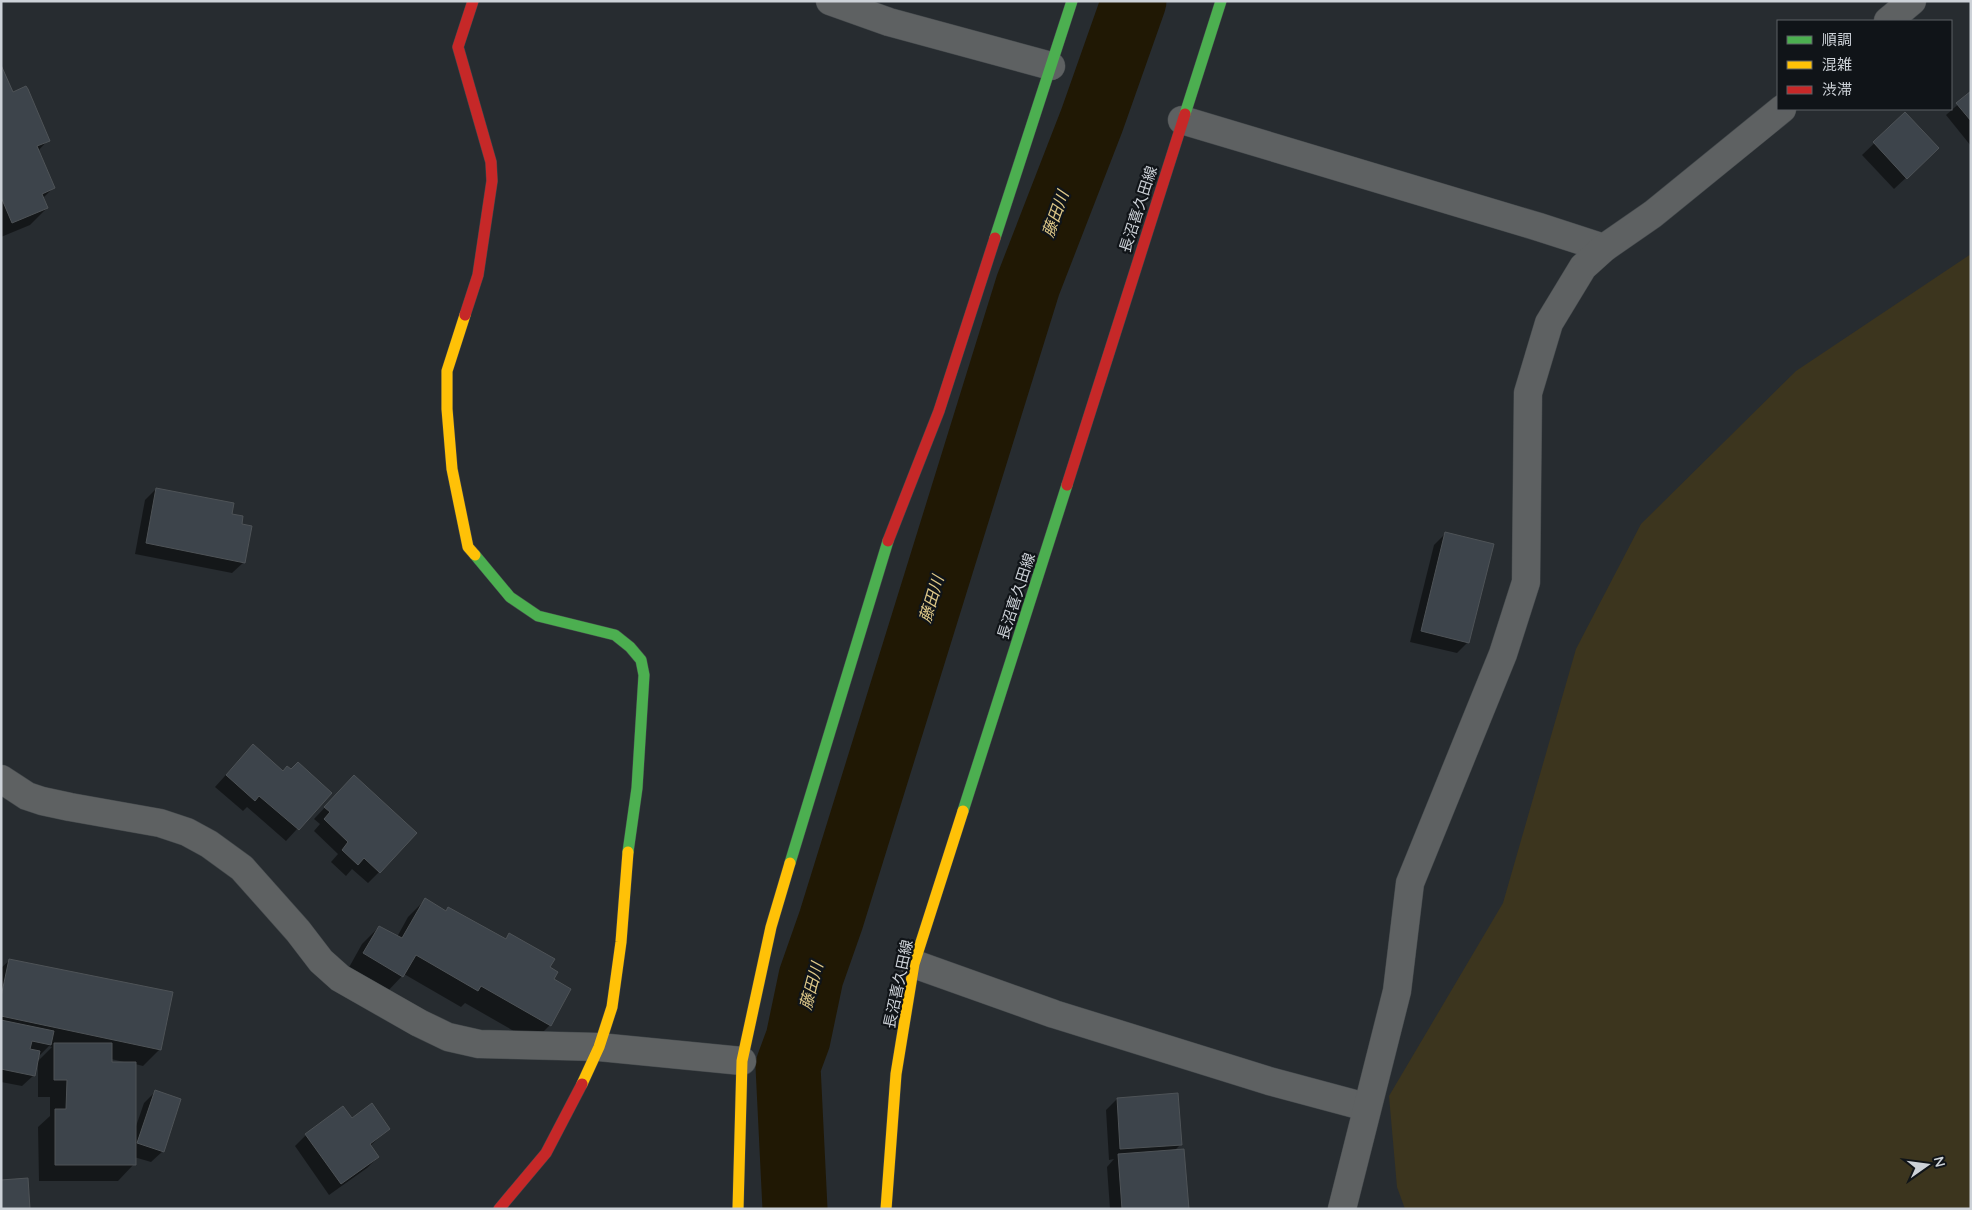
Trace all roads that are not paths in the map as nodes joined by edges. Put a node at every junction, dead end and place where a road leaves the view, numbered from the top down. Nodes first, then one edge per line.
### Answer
1 (473, 1) edge
2 (830, 1) edge
3 (1072, 1) edge
4 (1221, 1) edge
5 (1912, 1) edge
6 (1889, 20) edge
7 (1051, 66) junction
8 (1781, 110) edge
9 (1182, 120) junction
10 (1604, 248) junction
11 (1, 779) edge
12 (914, 964) junction
13 (599, 1047) junction
14 (742, 1061) junction
15 (1366, 1107) junction
16 (499, 1209) edge
17 (738, 1209) edge
18 (886, 1209) edge
19 (1342, 1209) edge

1 - 13 street
2 - 7 street
3 - 7 street
4 - 9 street, 長沼喜久田線
5 - 6 street
7 - 14 street
8 - 10 street
9 - 10 street
9 - 12 street, 長沼喜久田線
10 - 15 street
11 - 13 street
12 - 15 street
12 - 18 street, 長沼喜久田線
13 - 14 street
13 - 16 street
14 - 17 street
15 - 19 street

